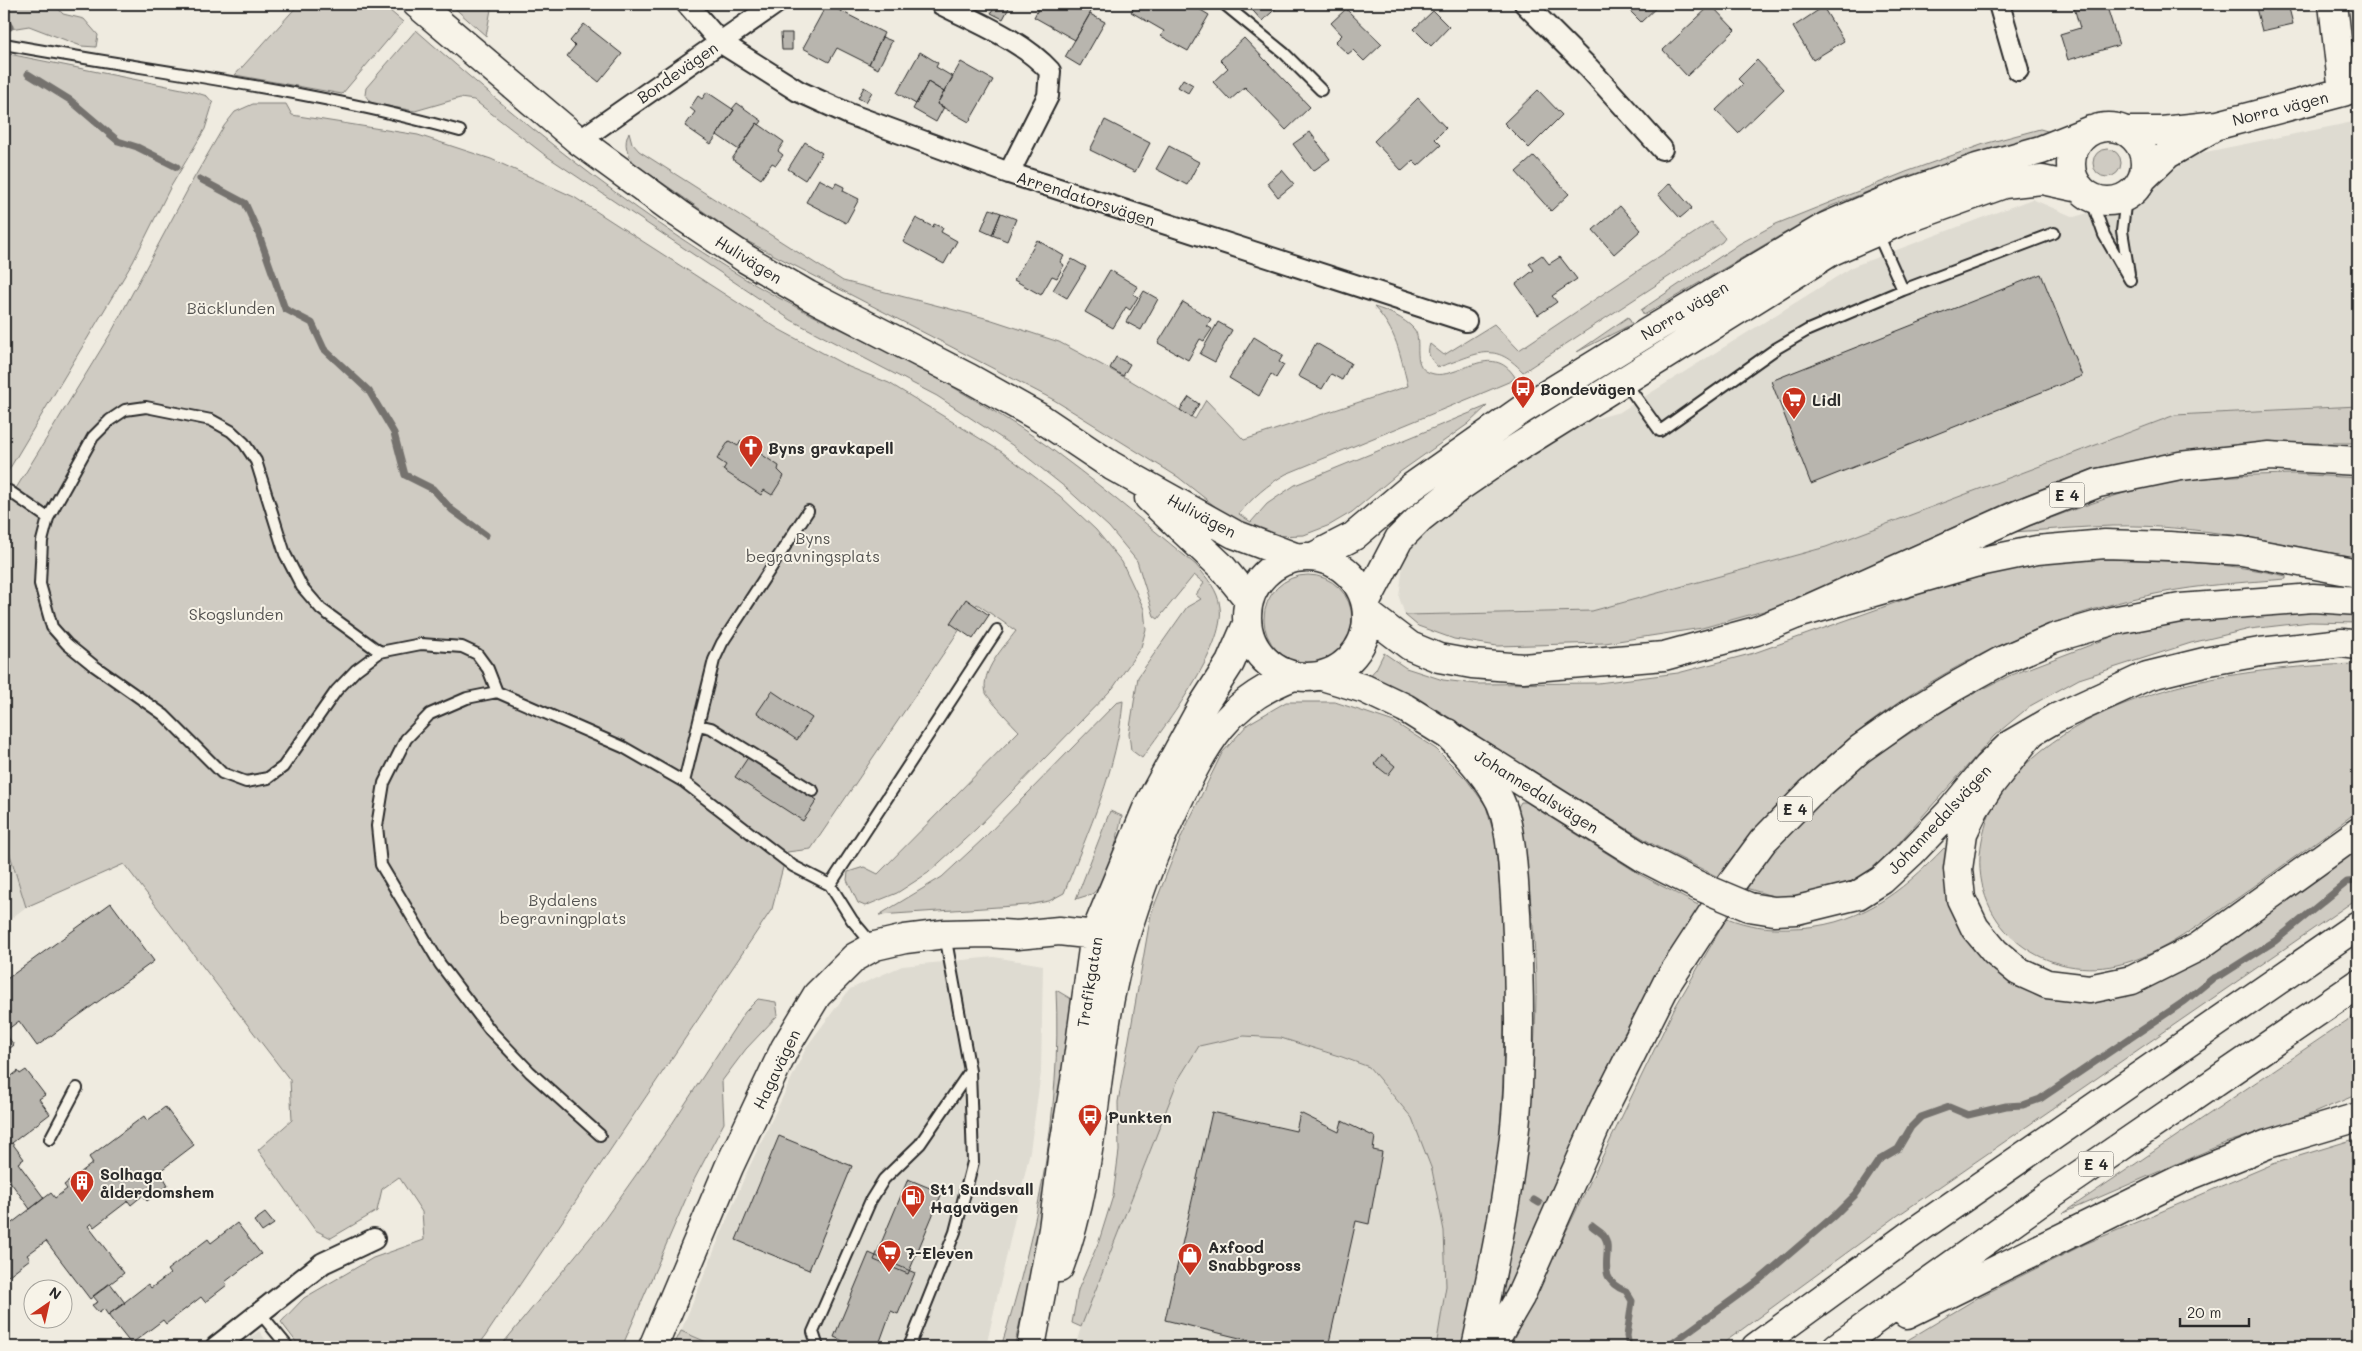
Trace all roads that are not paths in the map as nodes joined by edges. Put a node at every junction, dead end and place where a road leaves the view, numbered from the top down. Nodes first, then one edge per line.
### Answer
1 (417, 4) edge
2 (687, 4) edge
3 (775, 4) edge
4 (941, 4) edge
5 (1224, 4) edge
6 (1525, 4) edge
7 (1999, 4) edge
8 (2333, 4) edge
9 (720, 42) junction
10 (4, 44) edge
11 (2018, 70) dead end
12 (1321, 90) dead end
13 (2353, 91) edge
14 (2218, 125) junction
15 (2091, 130) junction
16 (460, 131) dead end
17 (2127, 131) junction
18 (579, 141) junction
19 (1662, 149) dead end
20 (1009, 173) junction
21 (2144, 177) junction
22 (2085, 193) junction
23 (2126, 197) junction
24 (1877, 232) junction
25 (2054, 233) dead end
26 (1903, 290) junction
27 (1466, 320) dead end
28 (1624, 381) junction
29 (2358, 461) edge
30 (1112, 466) junction
31 (9, 491) dead end
32 (808, 511) dead end
33 (48, 518) junction
34 (1304, 557) junction
35 (2358, 574) edge
36 (2358, 601) edge
37 (1367, 608) junction
38 (1248, 612) junction
39 (1797, 614) junction
40 (997, 630) dead end
41 (2358, 644) edge
42 (380, 652) junction
43 (1294, 676) junction
44 (1322, 676) junction
45 (497, 692) junction
46 (698, 725) junction
47 (1447, 733) junction
48 (2031, 733) junction
49 (684, 782) junction
50 (813, 791) dead end
51 (2358, 832) edge
52 (830, 885) junction
53 (2358, 925) edge
54 (945, 934) junction
55 (1094, 945) junction
56 (875, 946) junction
57 (1121, 951) junction
58 (2358, 984) edge
59 (970, 1071) junction
60 (77, 1088) dead end
61 (2358, 1117) edge
62 (600, 1135) dead end
63 (50, 1139) dead end
64 (374, 1239) dead end
65 (260, 1313) junction
66 (1031, 1344) edge
67 (216, 1347) edge
68 (288, 1347) edge
69 (653, 1347) edge
70 (818, 1347) edge
71 (909, 1347) edge
72 (1476, 1347) edge
73 (1491, 1347) edge
74 (1756, 1347) edge
75 (1837, 1347) edge
76 (1844, 1347) edge

1 - 18 main road, Hulivägen
2 - 9 street, Arrendatorsvägen
3 - 9 street, Bondevägen
4 - 20 street
5 - 12 lane
6 - 19 street
7 - 11 street
8 - 13 main road
9 - 18 street, Bondevägen
9 - 20 street, Arrendatorsvägen
10 - 16 lane
13 - 14 main road, Norra vägen
14 - 17 main road, Norra vägen
14 - 21 main road, Norra vägen
15 - 17 main road
15 - 22 main road
15 - 34 main road, Norra vägen
17 - 21 main road
18 - 30 main road, Hulivägen
20 - 27 street, Arrendatorsvägen
21 - 23 main road
22 - 23 main road
22 - 23 lane
22 - 24 main road, Norra vägen
24 - 26 lane
24 - 28 main road, Norra vägen
25 - 26 lane
26 - 28 lane
28 - 37 main road, Norra vägen
29 - 39 main road, E 4
30 - 34 main road, Hulivägen
30 - 38 main road, Hulivägen
31 - 33 lane
32 - 46 lane
33 - 42 lane
33 - 42 lane
34 - 37 main road
34 - 38 main road
35 - 39 main road
36 - 73 main road, E 4
37 - 39 main road
37 - 44 main road
38 - 43 main road
38 - 55 main road, Trafikgatan
40 - 52 lane
41 - 48 main road, Johannedalsvägen
42 - 45 lane
43 - 44 main road
43 - 57 main road, Trafikgatan
44 - 47 main road, Johannedalsvägen
45 - 49 lane
45 - 62 lane
46 - 49 lane
46 - 50 lane
47 - 48 main road, Johannedalsvägen, bridge
47 - 72 main road
48 - 51 main road
49 - 52 lane
52 - 56 lane
53 - 74 main road
54 - 55 main road, Hagavägen
54 - 56 main road, Hagavägen
54 - 59 lane
55 - 57 main road, Hagavägen
55 - 66 main road, Trafikgatan
56 - 69 main road, Hagavägen
57 - 66 main road, Trafikgatan
58 - 75 main road, E 4
59 - 70 lane
59 - 71 lane
60 - 63 lane
61 - 76 main road
64 - 65 street
65 - 67 street
65 - 68 lane

